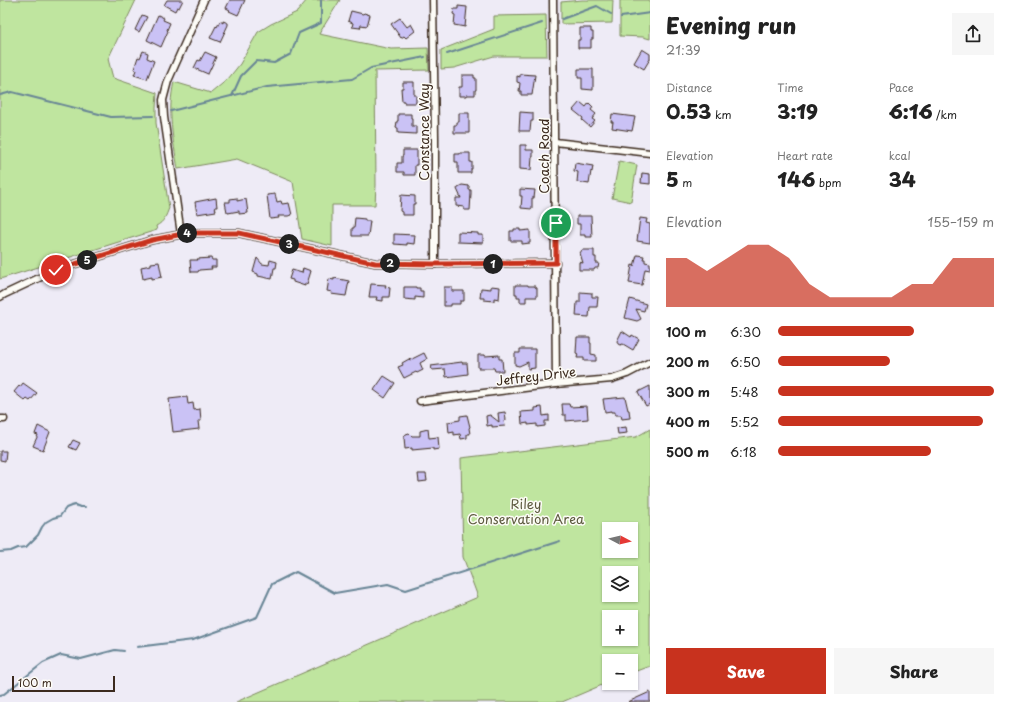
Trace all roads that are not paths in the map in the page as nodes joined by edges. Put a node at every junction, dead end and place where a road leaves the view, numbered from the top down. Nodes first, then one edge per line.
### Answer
1 (204, 0) edge
2 (433, 0) edge
3 (553, 0) edge
4 (555, 142) junction
5 (650, 154) edge
6 (181, 234) junction
7 (556, 263) junction
8 (435, 264) junction
9 (0, 298) edge
10 (650, 362) edge
11 (556, 384) junction
12 (420, 401) dead end

1 - 6 street
2 - 8 street, Constance Way
3 - 4 street, Coach Road
4 - 5 street
4 - 7 street, Coach Road
6 - 8 street
6 - 9 street
7 - 8 street
7 - 11 street, Coach Road
10 - 11 street, Jeffrey Drive
11 - 12 street, Jeffrey Drive

